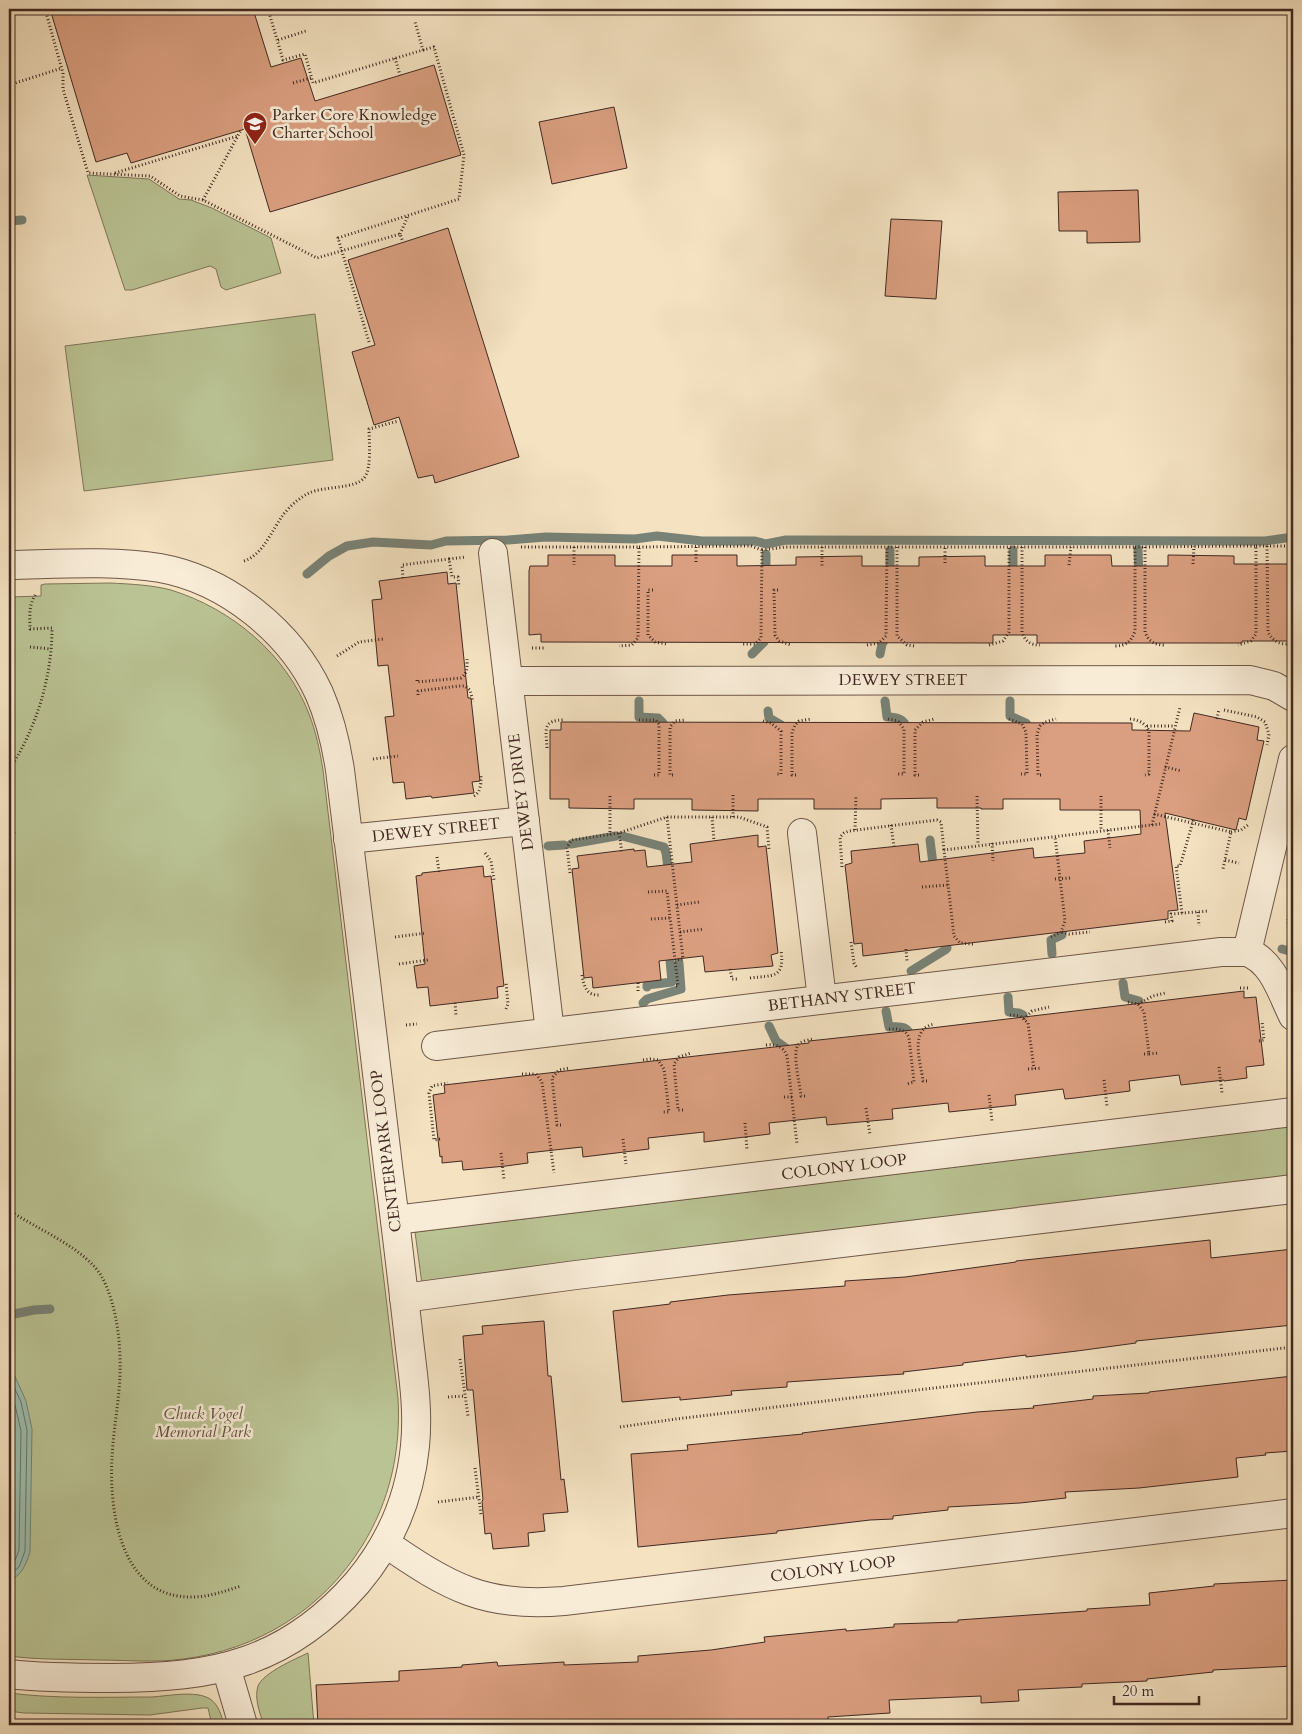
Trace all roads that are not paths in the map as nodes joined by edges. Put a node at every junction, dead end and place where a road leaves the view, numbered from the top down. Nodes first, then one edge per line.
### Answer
1 (484, 554) road end
2 (9, 565) edge
3 (508, 681) junction
4 (1293, 698) edge
5 (1293, 759) edge
6 (525, 821) junction
7 (802, 833) dead end
8 (348, 839) junction
9 (1247, 952) junction
10 (822, 999) junction
11 (1293, 1016) edge
12 (550, 1032) junction
13 (436, 1046) dead end
14 (1293, 1112) edge
15 (1293, 1190) edge
16 (395, 1220) junction
17 (404, 1298) junction
18 (1293, 1514) edge
19 (385, 1543) junction
20 (226, 1668) junction
21 (9, 1674) edge
22 (243, 1725) edge

1 - 3 street, DEWEY DRIVE
2 - 8 street, CENTERPARK LOOP
3 - 4 street, DEWEY STREET
3 - 6 street, DEWEY DRIVE
5 - 9 street
6 - 8 street, DEWEY STREET
6 - 12 street, DEWEY DRIVE
7 - 10 street
8 - 16 street, CENTERPARK LOOP
9 - 10 street, BETHANY STREET
9 - 11 street
10 - 12 street, BETHANY STREET
12 - 13 street, BETHANY STREET
14 - 16 street, COLONY LOOP
15 - 17 street
16 - 17 street, CENTERPARK LOOP
17 - 19 street, CENTERPARK LOOP
18 - 19 street, COLONY LOOP
19 - 20 street, CENTERPARK LOOP
20 - 21 street, CENTERPARK LOOP
20 - 22 street

